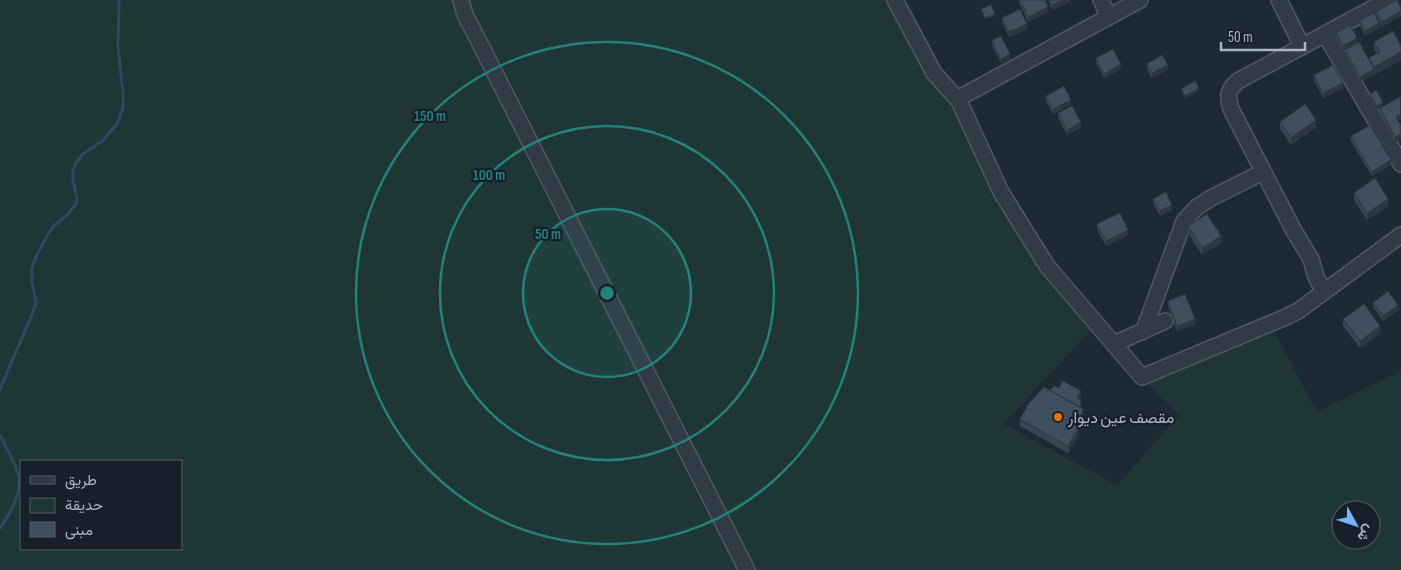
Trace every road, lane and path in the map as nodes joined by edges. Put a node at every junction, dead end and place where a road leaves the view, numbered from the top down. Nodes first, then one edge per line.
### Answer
1 (461, 0) edge
2 (894, 0) edge
3 (1101, 0) edge
4 (1140, 0) edge
5 (1279, 0) edge
6 (1388, 0) edge
7 (1109, 17) junction
8 (1325, 34) junction
9 (1302, 46) junction
10 (957, 99) junction
11 (1401, 164) edge
12 (1263, 172) junction
13 (1401, 234) edge
14 (1324, 292) junction
15 (1165, 321) dead end
16 (1144, 330) junction
17 (1114, 344) junction
18 (747, 570) edge

1 - 18 street
2 - 10 street
3 - 7 street
4 - 7 street
5 - 9 street
6 - 8 street
7 - 10 street
8 - 9 street
8 - 11 street
9 - 12 street
10 - 17 street
12 - 14 street
12 - 16 street
13 - 14 street
14 - 17 street
15 - 16 street
16 - 17 street

